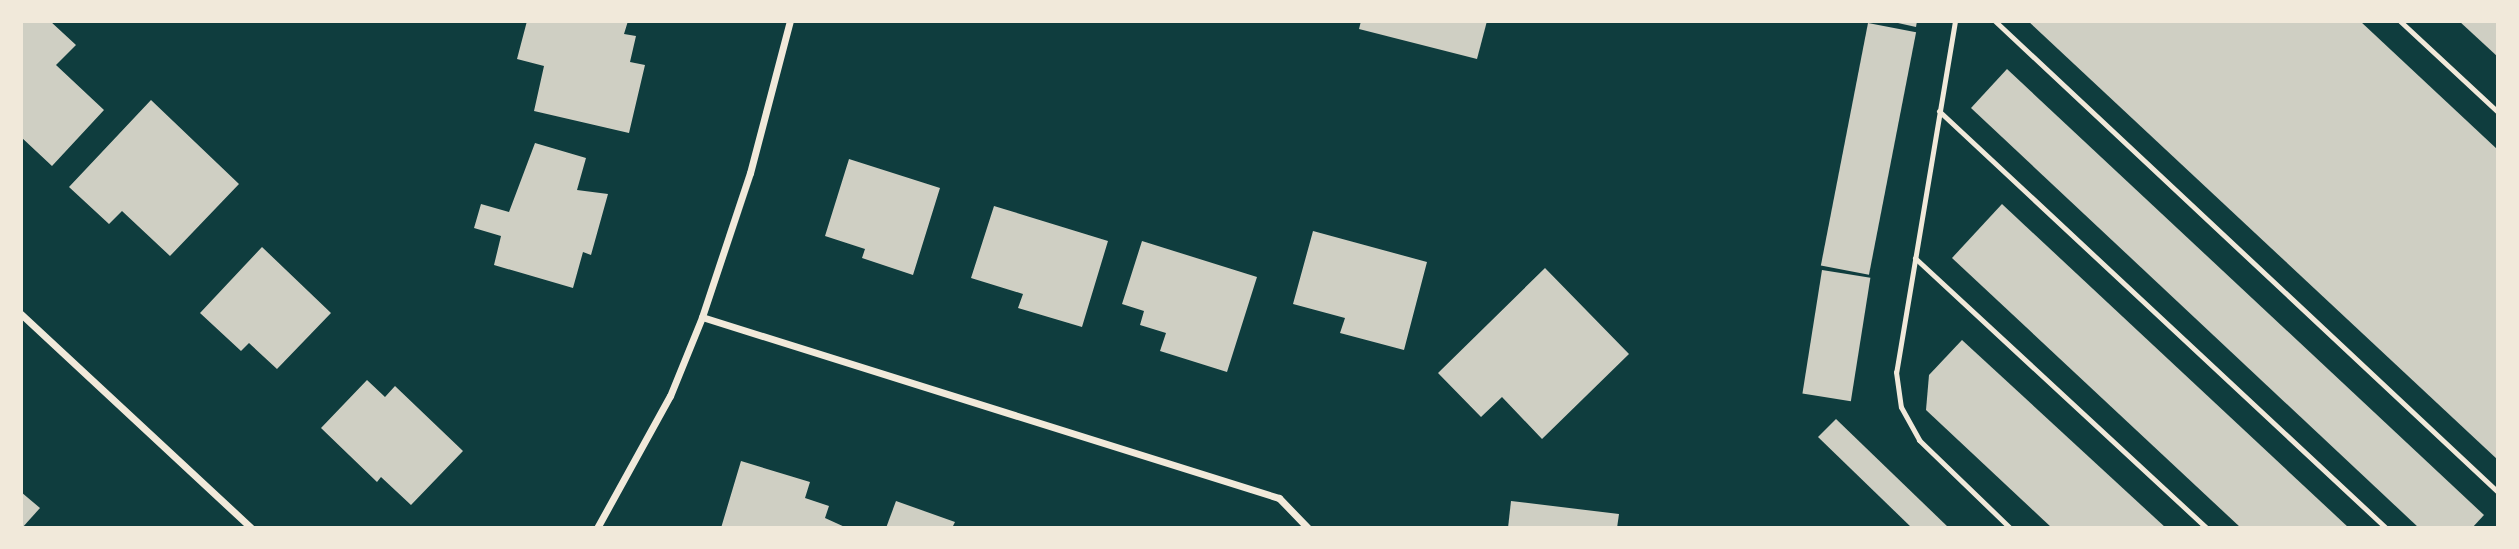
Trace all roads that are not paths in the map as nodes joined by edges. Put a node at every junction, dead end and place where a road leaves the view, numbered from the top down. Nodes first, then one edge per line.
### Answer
1 (790, 21) edge
2 (1955, 21) edge
3 (1994, 21) edge
4 (2400, 21) edge
5 (1939, 111) junction
6 (2498, 112) edge
7 (1915, 258) junction
8 (21, 314) edge
9 (702, 317) junction
10 (2498, 492) edge
11 (251, 528) edge
12 (597, 528) edge
13 (1308, 528) edge
14 (2010, 528) edge
15 (2207, 528) edge
16 (2386, 528) edge

1 - 9 street
2 - 5 lane
3 - 10 lane
4 - 6 lane
5 - 7 lane
5 - 16 lane
7 - 14 lane
7 - 15 lane
8 - 11 street
9 - 12 street
9 - 13 street

